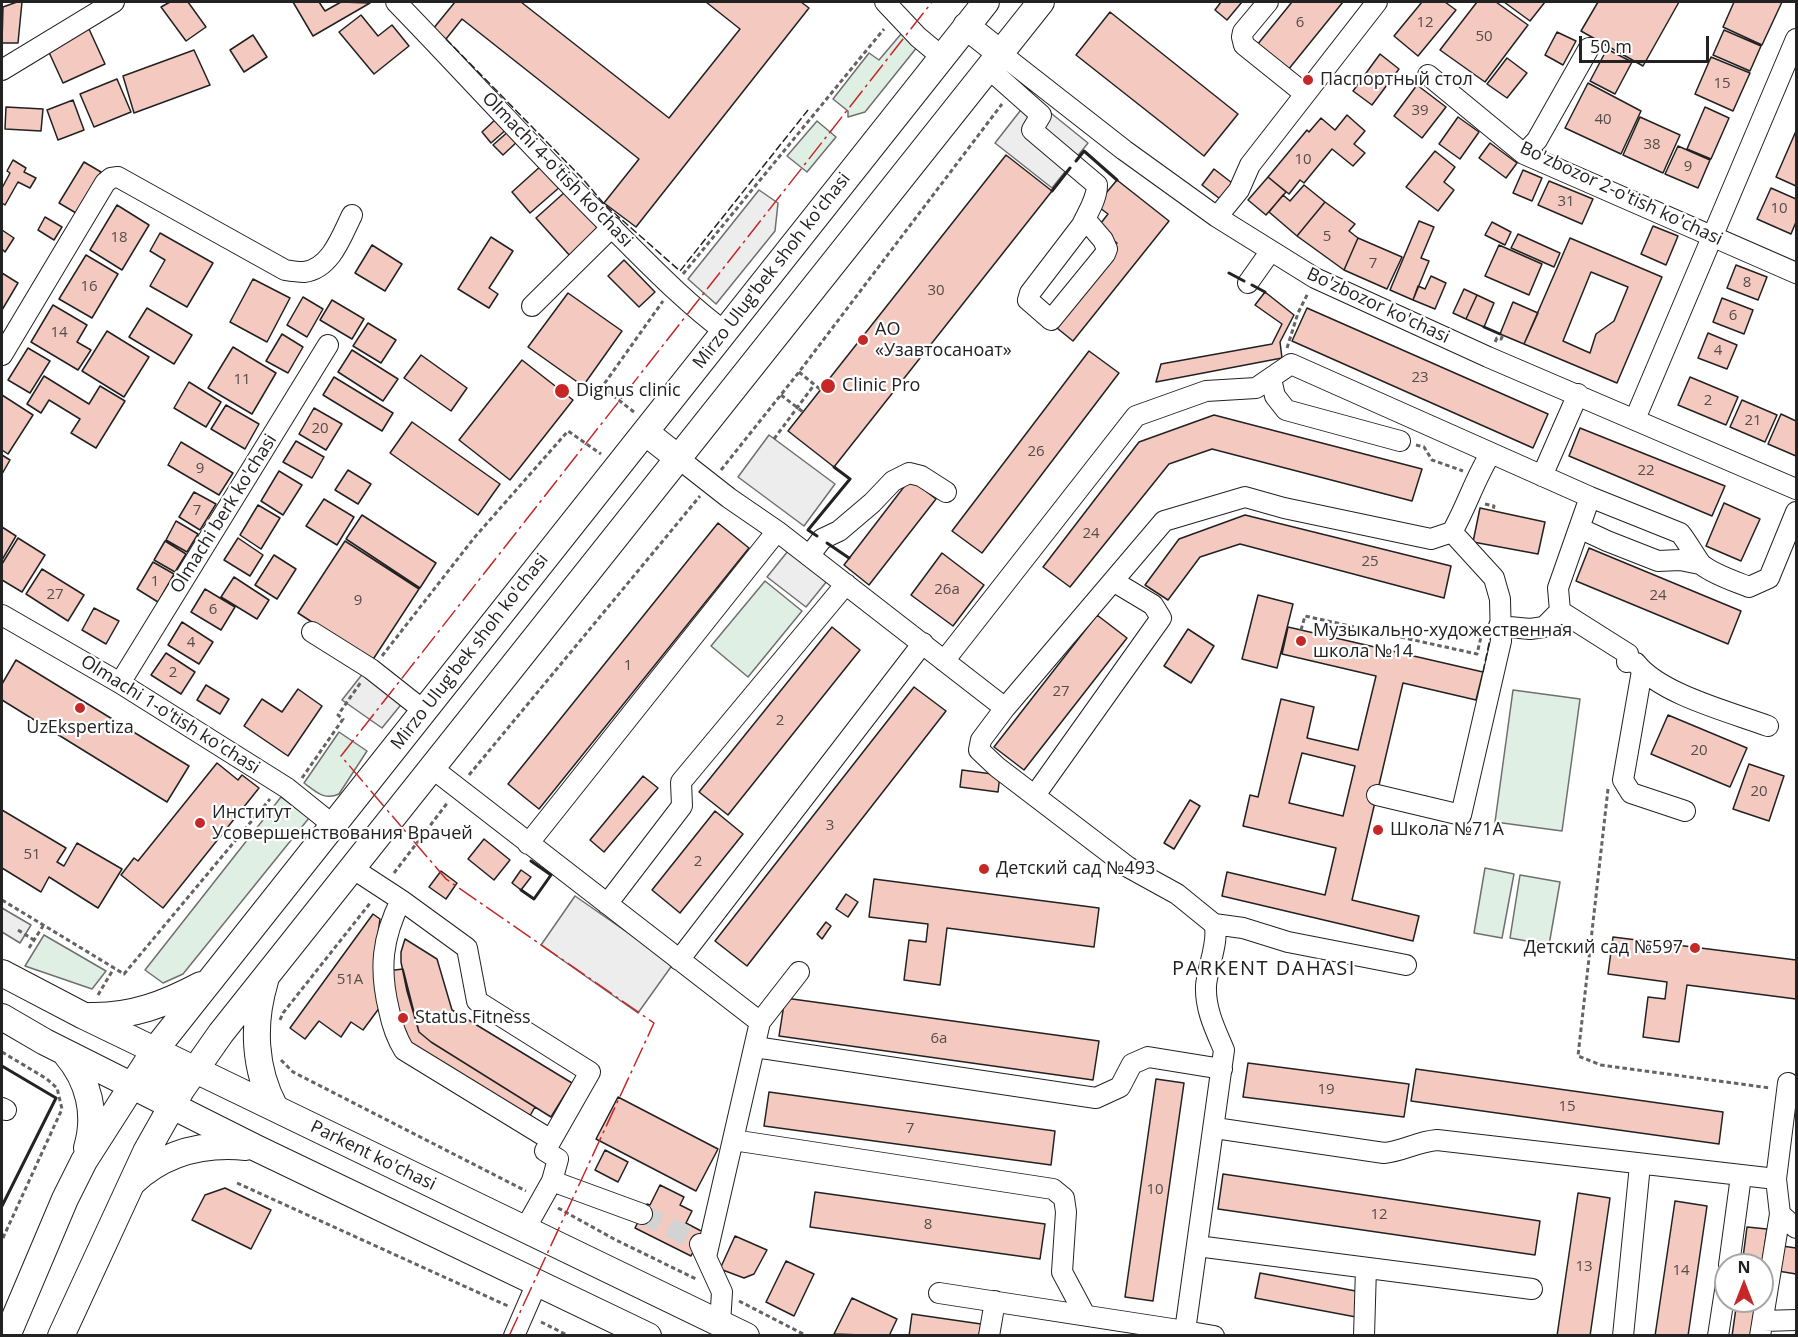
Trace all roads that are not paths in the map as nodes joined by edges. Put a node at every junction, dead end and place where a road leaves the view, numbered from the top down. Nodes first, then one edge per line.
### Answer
1 (114, 2) edge
2 (396, 2) edge
3 (986, 2) edge
4 (1041, 2) edge
5 (1268, 2) edge
6 (1377, 2) edge
7 (890, 8) edge
8 (966, 26) junction
9 (1797, 39) edge
10 (1589, 48) dead end
11 (942, 57) junction
12 (994, 61) junction
13 (2, 70) edge
14 (1428, 75) dead end
15 (1305, 94) junction
16 (1524, 154) junction
17 (352, 215) dead end
18 (1217, 217) junction
19 (1085, 219) junction
20 (612, 227) junction
21 (1711, 236) junction
22 (1270, 252) junction
23 (1797, 273) edge
24 (1248, 283) dead end
25 (532, 306) dead end
26 (724, 331) junction
27 (328, 345) dead end
28 (2, 355) edge
29 (1271, 379) junction
30 (1578, 394) junction
31 (1635, 419) junction
32 (638, 426) junction
33 (1400, 441) road end
34 (1491, 453) junction
35 (678, 458) junction
36 (1542, 476) junction
37 (1797, 489) edge
38 (945, 492) dead end
39 (1590, 497) junction
40 (1797, 512) edge
41 (1579, 528) junction
42 (777, 531) junction
43 (1452, 532) junction
44 (809, 556) junction
45 (1700, 564) junction
46 (1113, 581) junction
47 (846, 584) junction
48 (1560, 611) junction
49 (2, 615) edge
50 (1499, 626) junction
51 (312, 632) dead end
52 (923, 643) junction
53 (944, 661) junction
54 (1632, 663) junction
55 (120, 683) junction
56 (1005, 708) junction
57 (423, 710) junction
58 (1767, 726) dead end
59 (432, 768) junction
60 (1035, 795) junction
61 (1377, 795) dead end
62 (1685, 810) dead end
63 (333, 825) junction
64 (528, 844) junction
65 (352, 868) junction
66 (401, 900) junction
67 (607, 904) junction
68 (1214, 924) junction
69 (679, 960) junction
70 (1406, 965) dead end
71 (799, 972) dead end
72 (2, 973) edge
73 (267, 975) junction
74 (209, 981) junction
75 (89, 1009) junction
76 (2, 1017) edge
77 (760, 1022) junction
78 (755, 1047) junction
79 (155, 1050) junction
80 (64, 1052) junction
81 (1222, 1069) junction
82 (195, 1070) junction
83 (163, 1077) junction
84 (130, 1085) junction
85 (1787, 1086) road end
86 (172, 1106) junction
87 (275, 1108) junction
88 (1215, 1128) junction
89 (551, 1140) junction
90 (733, 1140) junction
91 (256, 1148) junction
92 (1788, 1149) edge
93 (84, 1161) junction
94 (1640, 1165) junction
95 (1740, 1176) junction
96 (1776, 1179) junction
97 (552, 1181) junction
98 (130, 1184) junction
99 (642, 1214) tunnel mouth
100 (1780, 1214) junction
101 (1797, 1228) edge
102 (525, 1229) junction
103 (1197, 1246) junction
104 (1730, 1253) edge
105 (1366, 1268) junction
106 (537, 1283) junction
107 (1532, 1289) dead end
108 (939, 1293) dead end
109 (995, 1301) junction
110 (1722, 1313) edge
111 (1085, 1315) junction
112 (1797, 1320) edge
113 (720, 1323) junction
114 (1761, 1328) edge
115 (1185, 1331) junction
116 (7, 1335) edge
117 (61, 1335) edge
118 (514, 1335) edge
119 (648, 1335) edge
120 (746, 1335) edge
121 (989, 1335) edge
122 (1214, 1335) edge
123 (1364, 1335) edge
124 (1623, 1335) edge
125 (1719, 1335) edge

1 - 13 street
2 - 20 street, Olmachi 4-o'tish ko'chasi
3 - 8 main road, Mirzo Ulug'bek shoh ko'chasi
4 - 12 main road
5 - 15 street
6 - 15 street
7 - 11 street
8 - 11 main road, Mirzo Ulug'bek shoh ko'chasi
8 - 12 main road
9 - 21 street
10 - 16 street
11 - 26 main road, Mirzo Ulug'bek shoh ko'chasi
12 - 18 street, Bo'zbozor ko'chasi
12 - 19 street
12 - 35 main road
14 - 16 street, Bo'zbozor 2-o'tish ko'chasi
15 - 18 street
16 - 21 street, Bo'zbozor 2-o'tish ko'chasi
17 - 28 street
18 - 22 street, Bo'zbozor ko'chasi
19 - 19 street
20 - 25 street
20 - 26 street, Olmachi 4-o'tish ko'chasi
21 - 23 street, Bo'zbozor 2-o'tish ko'chasi
21 - 31 street
22 - 24 street
22 - 30 street, Bo'zbozor ko'chasi
26 - 32 main road, Mirzo Ulug'bek shoh ko'chasi
27 - 55 street, Olmachi berk ko'chasi
29 - 33 street
29 - 34 street
29 - 53 street
30 - 31 street, Bo'zbozor ko'chasi
30 - 36 street
31 - 37 street, Bo'zbozor ko'chasi
32 - 35 main road
32 - 57 main road, Mirzo Ulug'bek shoh ko'chasi
34 - 36 street
34 - 43 street
35 - 42 street
35 - 59 main road
36 - 39 street
38 - 44 street
39 - 41 street
39 - 45 street
40 - 45 street
41 - 45 street
41 - 48 street
42 - 44 street
42 - 64 street
43 - 46 street
43 - 50 street
44 - 47 street
46 - 56 street
46 - 60 street
47 - 52 street
47 - 67 street
48 - 50 street
48 - 54 street
49 - 55 street, Olmachi 1-o'tish ko'chasi
50 - 61 street
51 - 57 street
52 - 53 street
52 - 69 street
53 - 56 street
54 - 58 street
54 - 62 street
55 - 63 street, Olmachi 1-o'tish ko'chasi
56 - 60 street
57 - 63 main road, Mirzo Ulug'bek shoh ko'chasi
59 - 64 street
59 - 65 main road
60 - 68 street
63 - 74 main road, Mirzo Ulug'bek shoh ko'chasi
64 - 67 street
65 - 66 street
65 - 73 main road
66 - 89 street
66 - 89 street
67 - 69 street
68 - 70 street
68 - 81 street
69 - 77 street
71 - 77 street
72 - 75 main road, Parkent ko'chasi
73 - 82 main road
73 - 87 main road
74 - 75 main road
74 - 79 main road, Mirzo Ulug'bek shoh ko'chasi
75 - 79 main road, Parkent ko'chasi
76 - 80 main road
77 - 78 street
78 - 81 street
78 - 90 street
79 - 82 main road, Parkent ko'chasi
79 - 83 main road
79 - 84 main road, Mirzo Ulug'bek shoh ko'chasi
80 - 84 main road
80 - 93 main road
81 - 88 street
82 - 83 main road
82 - 86 main road
82 - 87 main road, Parkent ko'chasi
83 - 84 main road
83 - 86 main road
84 - 86 main road
84 - 93 main road, Mirzo Ulug'bek shoh ko'chasi
85 - 92 street
86 - 91 main road
86 - 98 main road
87 - 102 main road, Parkent ko'chasi
88 - 94 street
88 - 103 street
89 - 97 street
90 - 111 street
90 - 113 street
91 - 98 main road
91 - 106 main road
92 - 96 street
93 - 116 main road, Mirzo Ulug'bek shoh ko'chasi
94 - 95 street
94 - 124 street
95 - 96 street
95 - 104 street
96 - 100 street
97 - 99 street
97 - 102 street
98 - 117 main road
100 - 101 street
100 - 114 street
102 - 113 main road, Parkent ko'chasi
103 - 105 street
103 - 115 street
105 - 107 street
105 - 123 street
106 - 118 street
106 - 119 main road
108 - 109 street
109 - 111 street
109 - 121 street
110 - 125 street
111 - 115 street
112 - 114 street
113 - 120 main road, Parkent ko'chasi
115 - 122 street

